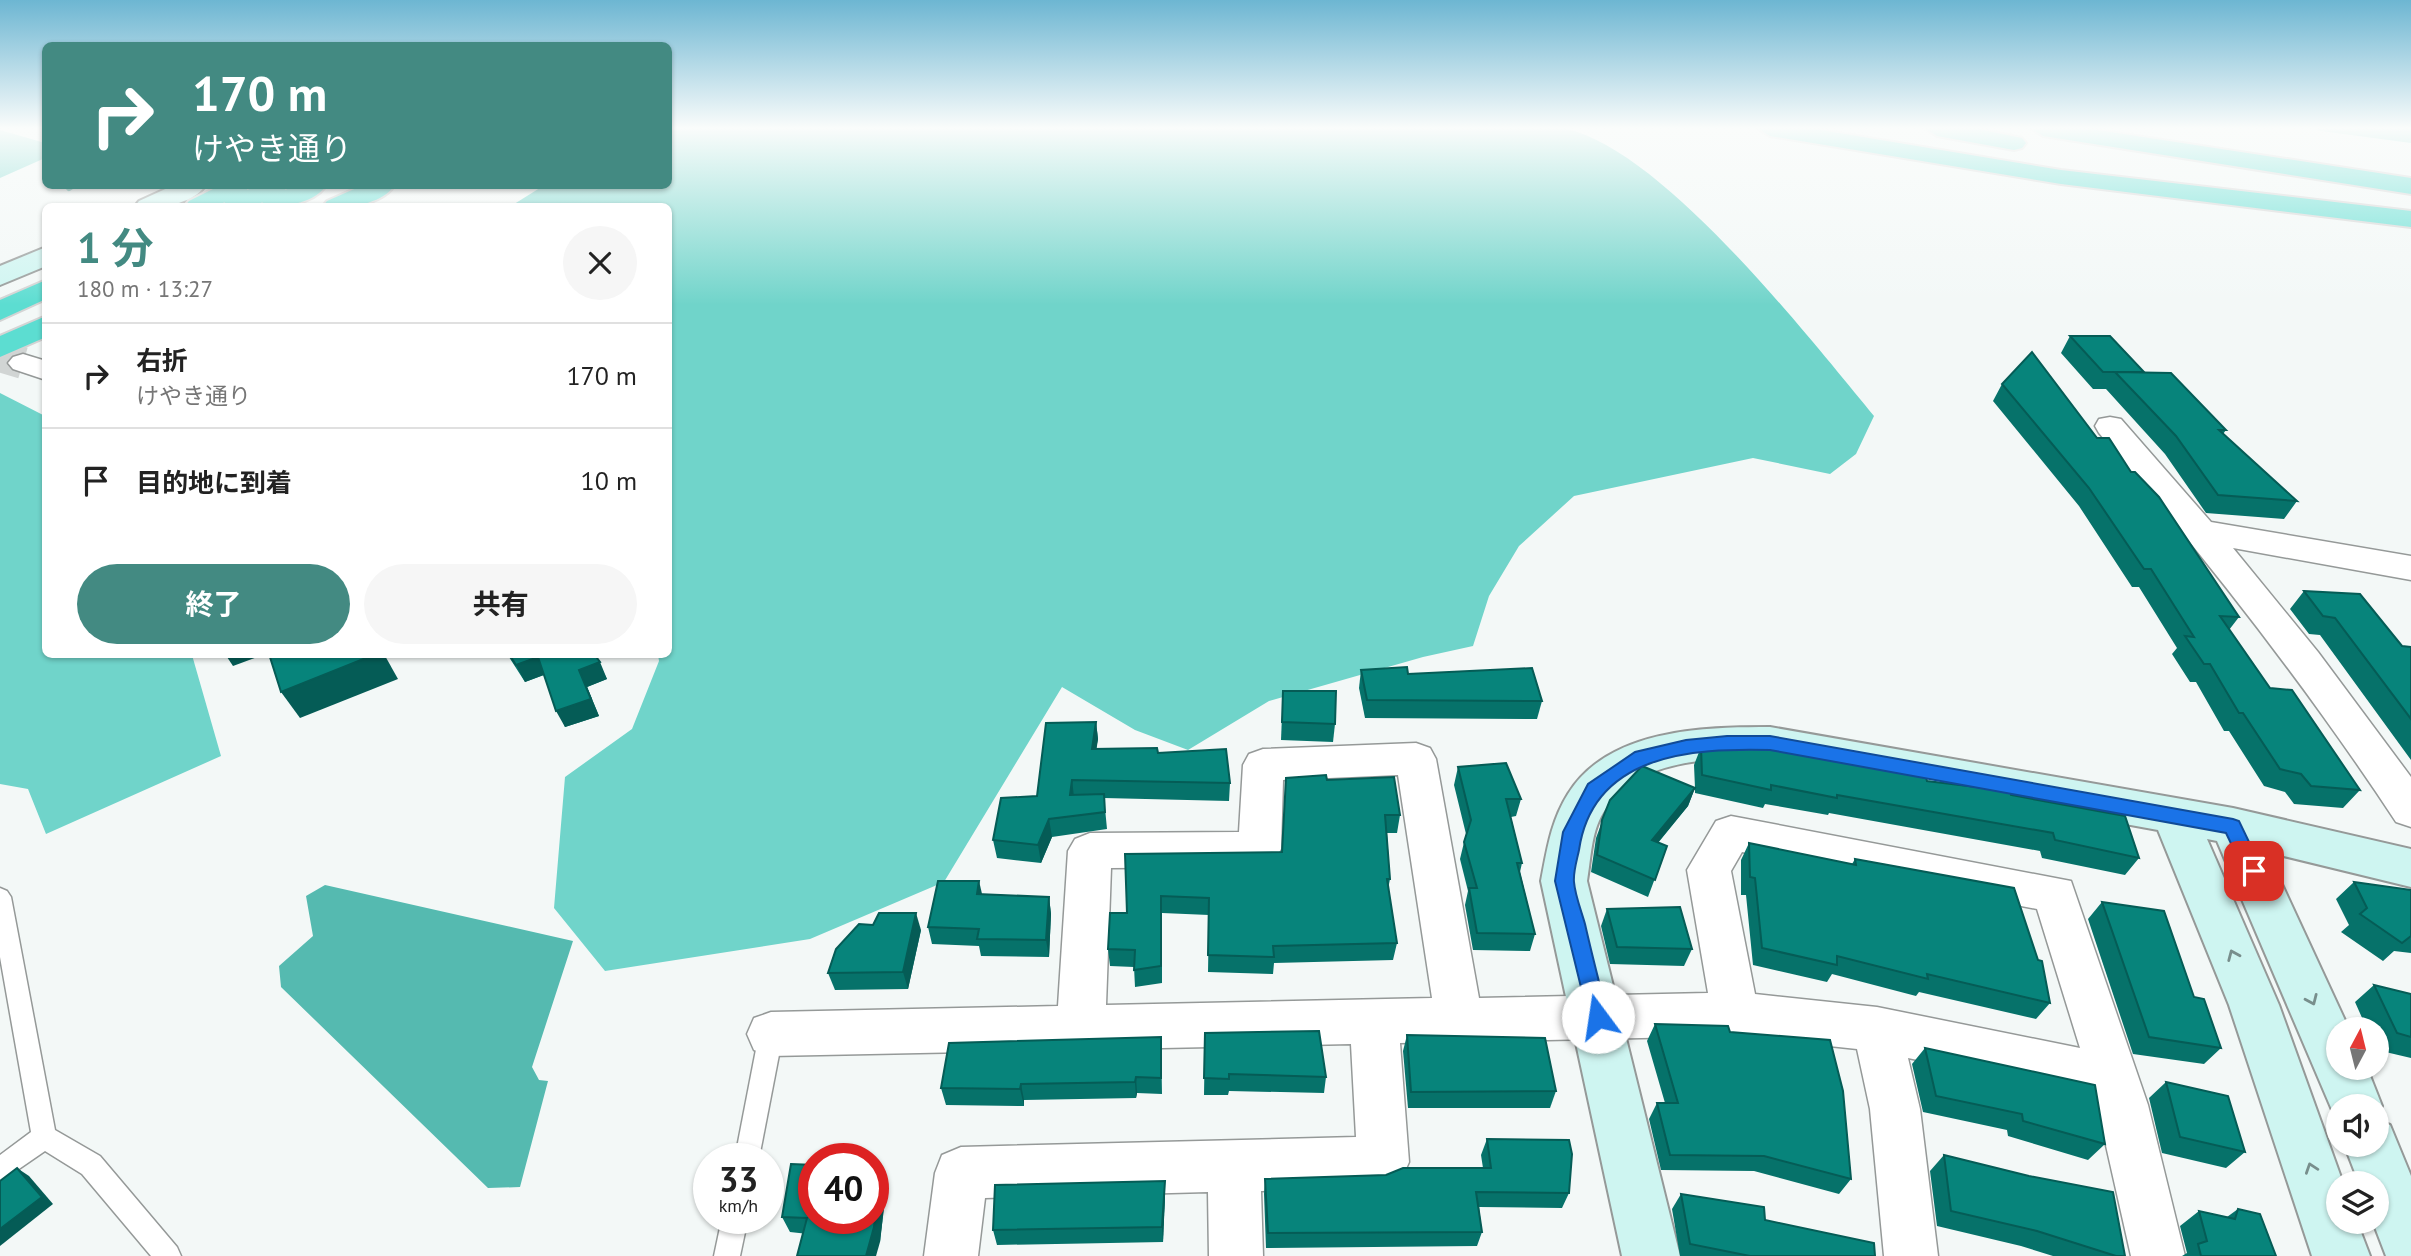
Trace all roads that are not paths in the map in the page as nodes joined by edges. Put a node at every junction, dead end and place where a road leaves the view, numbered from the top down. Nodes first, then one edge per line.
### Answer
1 (2149, 188) edge
2 (2247, 188) edge
3 (2281, 188) edge
4 (185, 189) edge
5 (231, 189) edge
6 (269, 189) edge
7 (307, 189) edge
8 (374, 189) edge
9 (155, 203) edge
10 (204, 203) edge
11 (241, 203) edge
12 (279, 203) edge
13 (343, 203) edge
14 (2411, 208) edge
15 (2411, 219) edge
16 (42, 257) edge
17 (0, 277) edge
18 (42, 290) edge
19 (42, 306) edge
20 (0, 311) edge
21 (0, 326) tunnel mouth
22 (42, 330) edge
23 (23, 358) edge
24 (2110, 426) dead end
25 (2204, 532) junction
26 (2411, 568) edge
27 (2411, 810) edge
28 (2175, 817) junction
29 (2233, 826) junction
30 (2411, 868) edge
31 (0, 897) edge
32 (1735, 1014) junction
33 (1598, 1017) junction
34 (1458, 1020) junction
35 (1374, 1021) junction
36 (1081, 1028) junction
37 (1878, 1029) junction
38 (771, 1034) joint
39 (2326, 1034) edge
40 (2114, 1078) junction
41 (44, 1137) junction
42 (750, 1143) edge
43 (2376, 1157) edge
44 (1234, 1166) junction
45 (0, 1170) edge
46 (732, 1234) edge
47 (2411, 1247) edge
48 (169, 1256) edge
49 (727, 1256) edge
50 (951, 1256) edge
51 (1236, 1256) edge
52 (1651, 1256) edge
53 (1910, 1256) edge
54 (2158, 1256) edge
55 (2341, 1256) edge

1 - 15 highway
2 - 14 highway
3 - 14 highway
4 - 9 street
5 - 10 highway
6 - 11 highway
7 - 12 highway
8 - 13 highway
16 - 17 street
18 - 20 highway
19 - 21 highway
22 - 23 highway
24 - 25 street
25 - 26 street
25 - 27 street
28 - 29 street
28 - 33 street
55 -> 28 street
29 - 30 street
29 -> 39 street
31 - 41 lane
32 - 33 street
32 - 37 street
32 - 40 street
33 - 34 street
33 - 52 street
34 - 35 street
34 - 36 street
35 - 36 street
35 - 44 street
36 - 38 street
37 - 40 street
37 - 53 street
38 - 42 lane
40 - 54 street
41 - 45 lane
41 - 48 lane
43 - 47 street
44 - 50 street
44 - 51 street
46 - 49 lane

